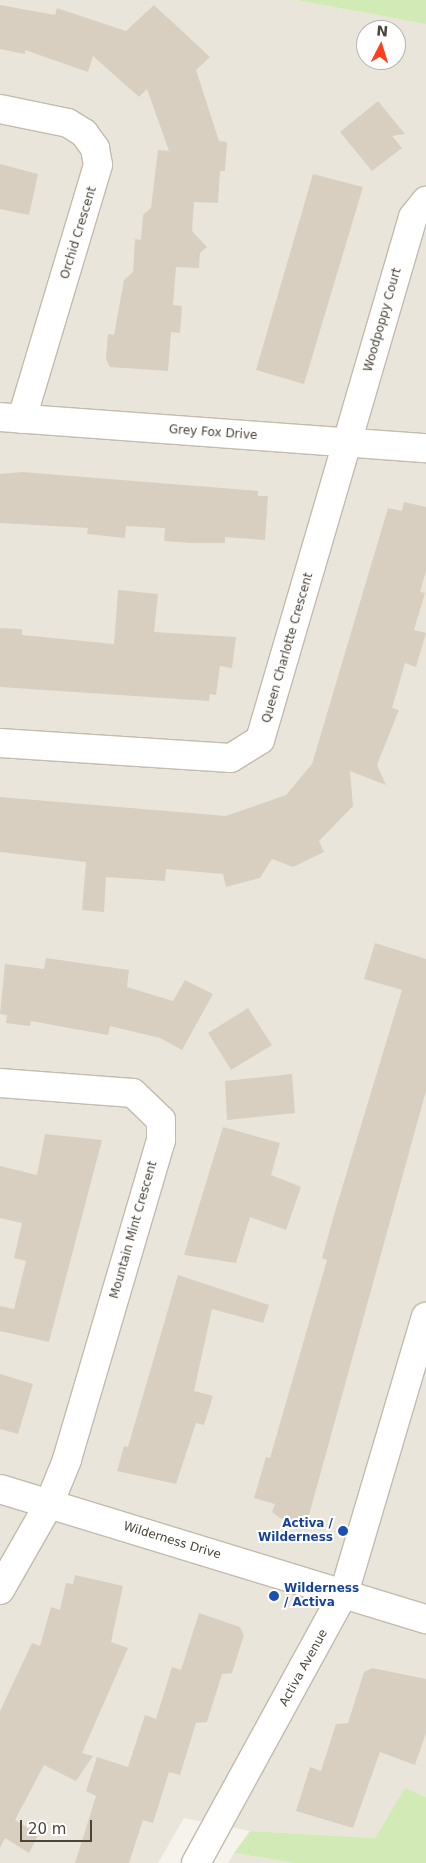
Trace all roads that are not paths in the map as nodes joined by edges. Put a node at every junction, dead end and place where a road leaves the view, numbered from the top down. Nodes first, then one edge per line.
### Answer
1 (0, 109) edge
2 (426, 202) edge
3 (11, 418) edge
4 (348, 444) junction
5 (426, 448) edge
6 (0, 743) edge
7 (0, 1083) edge
8 (426, 1318) edge
9 (0, 1489) edge
10 (49, 1504) junction
11 (0, 1590) edge
12 (344, 1593) junction
13 (426, 1619) edge
14 (196, 1863) edge

1 - 3 street, Orchid Crescent
2 - 4 street, Woodpoppy Court
3 - 4 street, Grey Fox Drive
4 - 5 street, Grey Fox Drive
4 - 6 street, Queen Charlotte Crescent
7 - 10 street, Mountain Mint Crescent
8 - 12 street, Activa Avenue
9 - 10 street, Wilderness Drive
10 - 11 street, Mountain Mint Crescent
10 - 12 street, Wilderness Drive
12 - 13 street, Wilderness Drive
12 - 14 street, Activa Avenue

